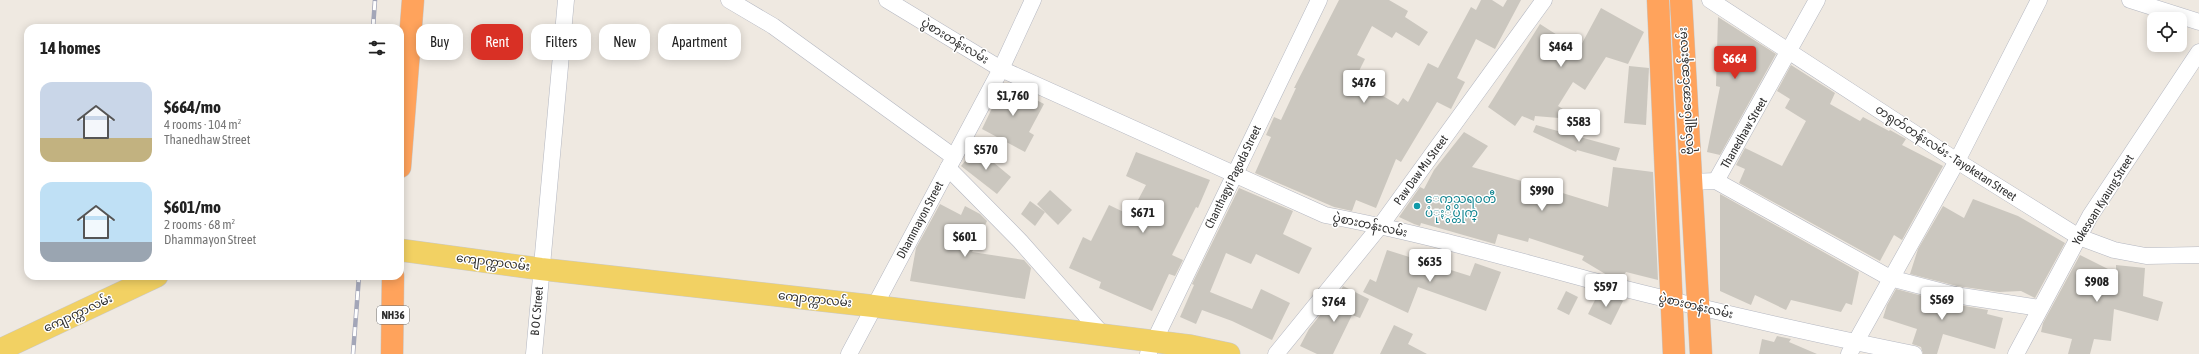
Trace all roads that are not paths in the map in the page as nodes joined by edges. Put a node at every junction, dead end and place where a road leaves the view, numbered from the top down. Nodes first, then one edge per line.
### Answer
1 (413, 0) edge
2 (566, 0) edge
3 (729, 0) edge
4 (887, 0) edge
5 (1033, 0) edge
6 (1319, 0) edge
7 (1544, 0) edge
8 (1658, 0) edge
9 (1681, 0) edge
10 (1710, 0) edge
11 (1817, 0) edge
12 (2039, 0) edge
13 (2130, 0) edge
14 (2199, 22) edge
15 (1790, 52) junction
16 (2199, 52) edge
17 (1001, 70) junction
18 (404, 116) edge
19 (1957, 161) junction
20 (951, 163) junction
21 (1235, 174) junction
22 (1716, 181) junction
23 (1690, 182) junction
24 (1381, 225) junction
25 (2078, 237) junction
26 (404, 251) edge
27 (2199, 255) edge
28 (541, 269) junction
29 (1890, 278) junction
30 (149, 280) edge
31 (393, 280) edge
32 (1671, 301) junction
33 (873, 306) junction
34 (1697, 306) junction
35 (2040, 308) junction
36 (1104, 336) junction
37 (1151, 348) edge
38 (1852, 348) edge
39 (0, 350) edge
40 (392, 354) edge
41 (534, 354) edge
42 (849, 354) edge
43 (1229, 354) edge
44 (1276, 354) edge
45 (1674, 354) edge
46 (1701, 354) edge
47 (1914, 354) edge
48 (2016, 354) edge

1 - 18 highway
2 - 28 street, B O C Street
3 - 20 street
4 - 17 street, ပွဲစားတန်းလမ်း
5 - 17 street, Dhammayon Street
6 - 21 street, Chanthagyi Pagoda Street
7 - 24 street, Paw Daw Mu Street
8 - 32 highway, ဗိုလ်ချုပ်အောင်ဆန်းလမ်း
9 - 23 highway, ဗိုလ်ချုပ်အောင်ဆန်းလမ်း
10 - 15 street, တရုတ်တန်းလမ်း - Tayoketan Street
11 - 15 street, Thanedhaw Street
12 - 19 street
13 - 14 street
15 - 19 street, တရုတ်တန်းလမ်း - Tayoketan Street
15 - 22 street, Thanedhaw Street
16 - 25 street, Yokesoan Kyaung Street
17 - 20 street, Dhammayon Street
17 - 21 street, ပွဲစားတန်းလမ်း
19 - 25 street, တရုတ်တန်းလမ်း - Tayoketan Street
19 - 29 street
20 - 33 street, Dhammayon Street
20 - 36 street
21 - 24 street, ပွဲစားတန်းလမ်း
21 - 37 street, Chanthagyi Pagoda Street
22 - 23 street
22 - 29 street
23 - 34 highway, ဗိုလ်ချုပ်အောင်ဆန်းလမ်း
24 - 32 street, ပွဲစားတန်းလမ်း
24 - 44 street, Paw Daw Mu Street
25 - 27 street, တရုတ်တန်းလမ်း - Tayoketan Street
25 - 35 street, Yokesoan Kyaung Street
26 - 28 main road, ကျောက္ကာလမ်း
28 - 33 main road, ကျောက္ကာလမ်း
28 - 41 street, B O C Street
29 - 35 street
29 - 38 street
30 - 39 main road, ကျောက္ကာလမ်း
31 - 40 highway, NH36
32 - 34 street, ပွဲစားတန်းလမ်း
32 - 45 highway, ဗိုလ်ချုပ်အောင်ဆန်းလမ်း
33 - 36 main road, ကျောက္ကာလမ်း
33 - 42 street, Dhammayon Street
34 - 38 street, ပွဲစားတန်းလမ်း
34 - 46 highway, ဗိုလ်ချုပ်အောင်ဆန်းလမ်း
35 - 48 street, Yokesoan Kyaung Street
36 - 37 main road, ကျောက္ကာလမ်း
37 - 43 main road, ကျောက္ကာလမ်း
38 - 47 street, ပွဲစားတန်းလမ်း

